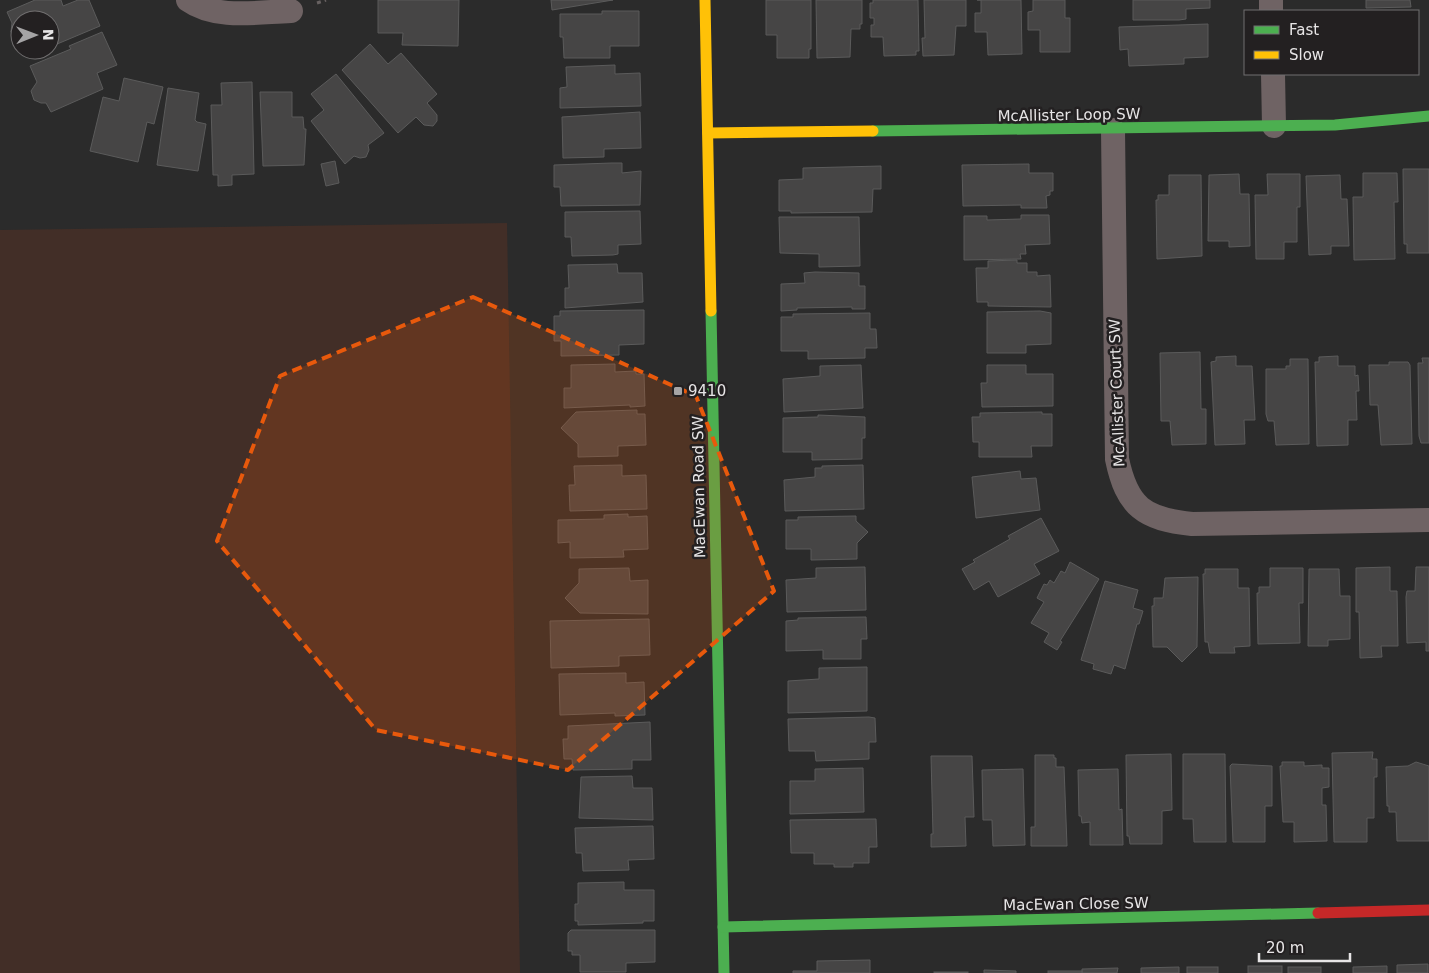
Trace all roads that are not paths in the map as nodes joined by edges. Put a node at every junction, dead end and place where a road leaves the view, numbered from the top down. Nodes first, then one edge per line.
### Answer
1 (188, 0) edge
2 (705, 0) edge
3 (291, 12) dead end
4 (1272, 75) edge
5 (1429, 116) edge
6 (1274, 126) junction
7 (1112, 130) junction
8 (708, 133) junction
9 (1429, 520) edge
10 (1429, 910) edge
11 (723, 927) junction
12 (724, 973) edge

1 - 3 street
2 - 8 street, MacEwan Road SW
4 - 6 street
5 - 6 street, McAllister Loop SW
6 - 7 street, McAllister Loop SW
7 - 8 street, McAllister Loop SW
7 - 9 street, McAllister Court SW
8 - 11 street, MacEwan Road SW
10 - 11 street, MacEwan Close SW
11 - 12 street, MacEwan Road SW

